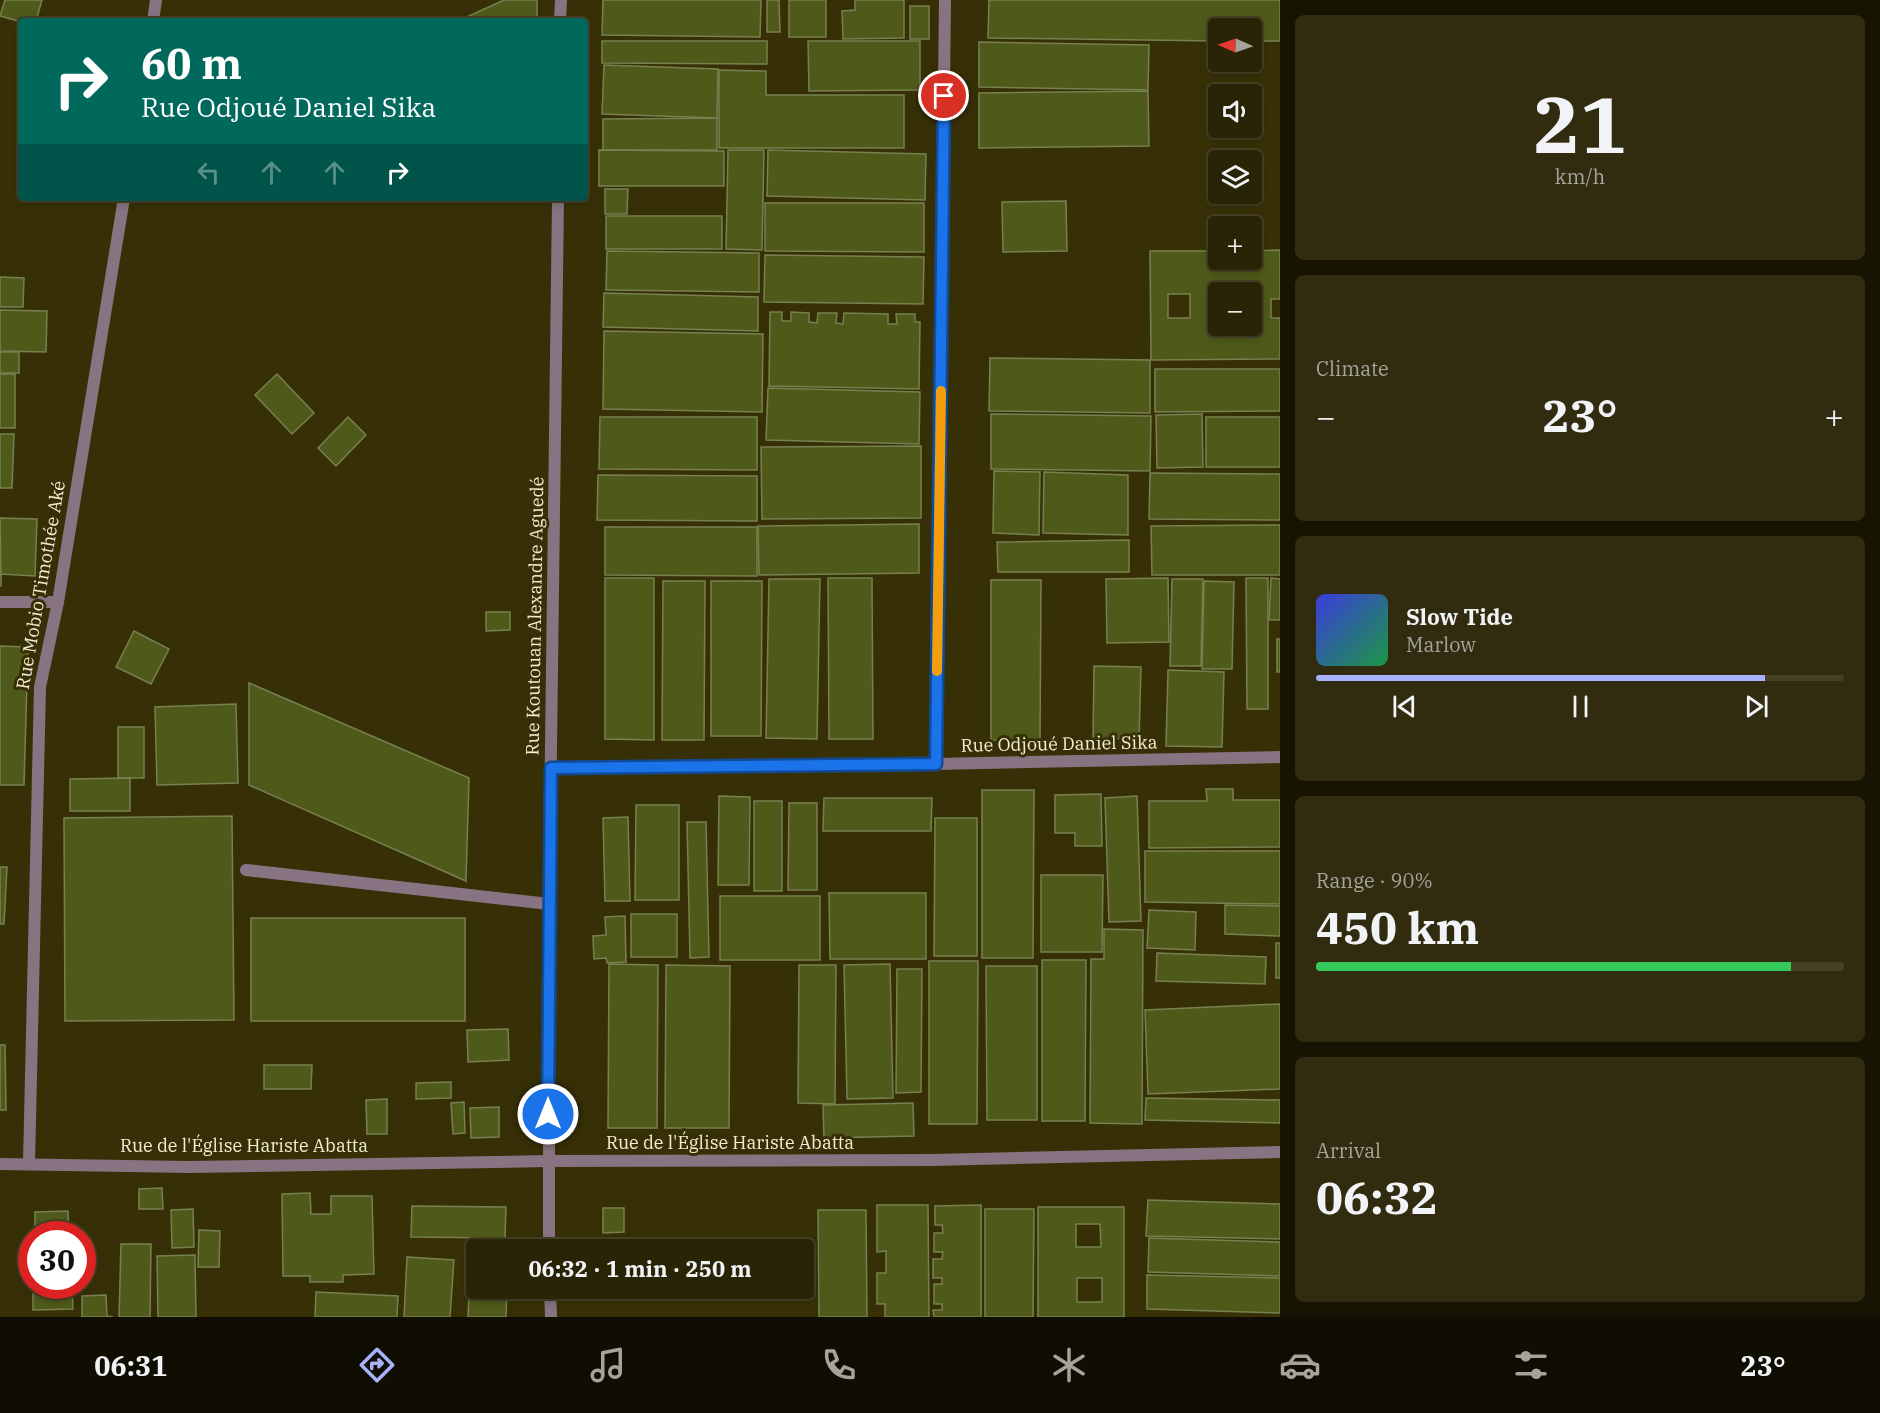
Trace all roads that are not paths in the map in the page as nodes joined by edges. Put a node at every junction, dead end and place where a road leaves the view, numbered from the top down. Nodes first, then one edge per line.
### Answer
1 (156, 0) edge
2 (561, 0) edge
3 (945, 0) edge
4 (153, 18) edge
5 (560, 18) edge
6 (124, 201) edge
7 (558, 201) edge
8 (0, 602) edge
9 (58, 602) junction
10 (1280, 757) edge
11 (936, 764) junction
12 (551, 768) junction
13 (246, 870) dead end
14 (549, 904) junction
15 (1280, 1152) edge
16 (548, 1161) junction
17 (28, 1163) junction
18 (0, 1164) edge
19 (549, 1239) edge
20 (550, 1299) edge
21 (550, 1317) edge

1 - 4 street
2 - 5 street
3 - 11 street
6 - 9 street, Rue Mobio Timothée Aké
7 - 12 street, Rue Koutouan Alexandre Aguedé
8 - 9 street
9 - 17 street, Rue Mobio Timothée Aké
10 - 11 street, Rue Odjoué Daniel Sika
11 - 12 street, Rue Odjoué Daniel Sika
12 - 14 street, Rue Koutouan Alexandre Aguedé
13 - 14 street
14 - 16 street, Rue Koutouan Alexandre Aguedé
15 - 16 street, Rue de l'Église Hariste Abatta
16 - 17 street, Rue de l'Église Hariste Abatta
16 - 19 street, Rue Koutouan Alexandre Aguedé
17 - 18 street, Rue de l'Église Hariste Abatta
20 - 21 street

